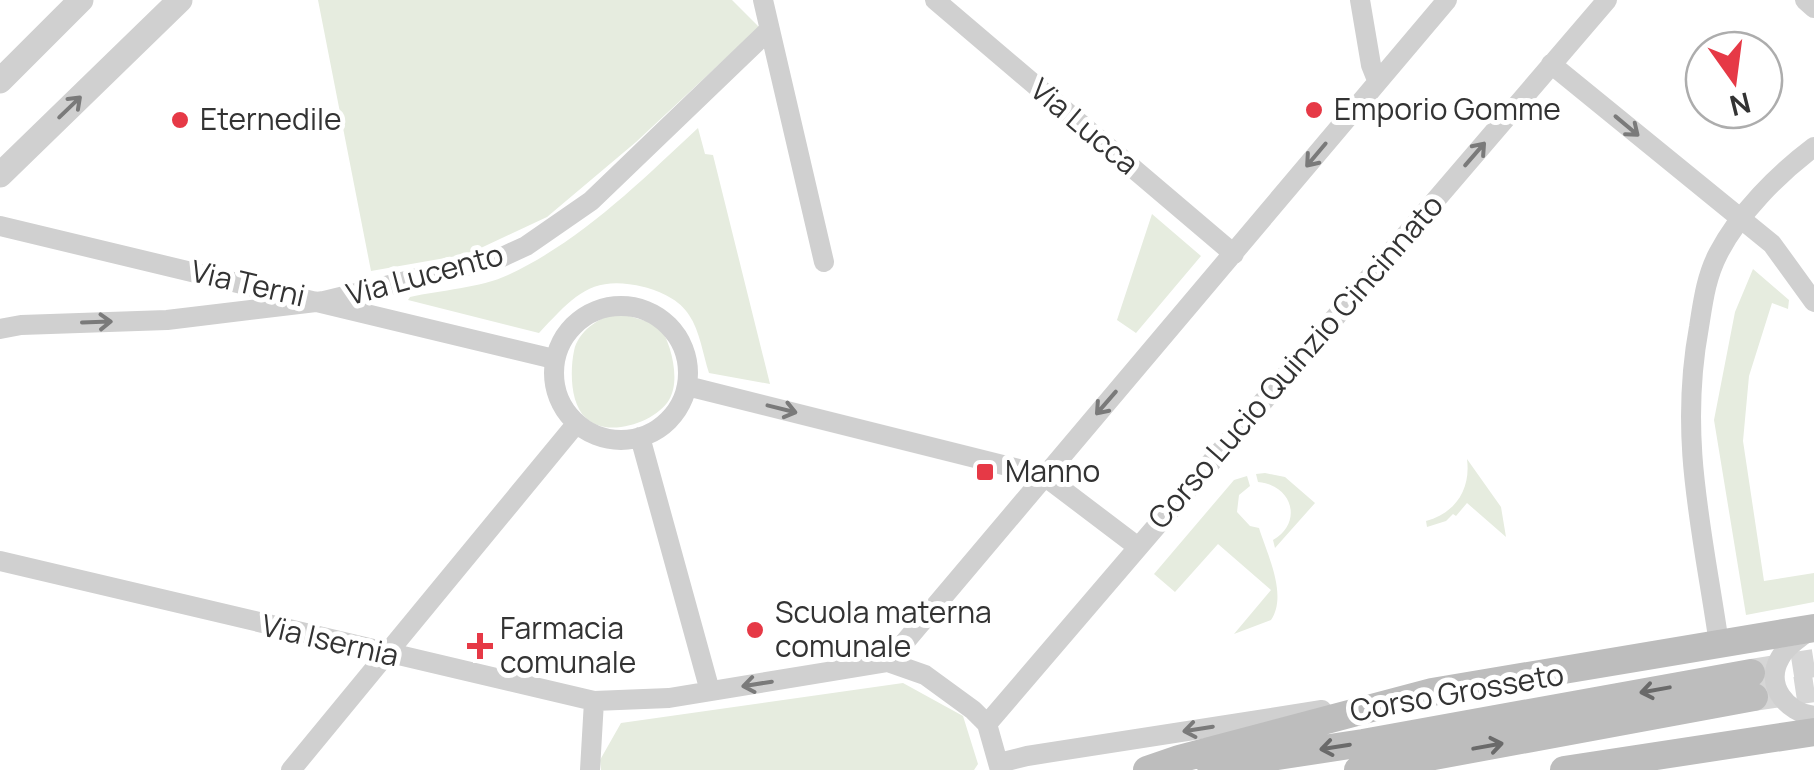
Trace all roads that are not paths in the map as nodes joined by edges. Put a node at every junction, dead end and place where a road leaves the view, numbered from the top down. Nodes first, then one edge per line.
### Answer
1 (80, 0) edge
2 (180, 0) edge
3 (763, 0) edge
4 (935, 0) edge
5 (1360, 0) edge
6 (1447, 0) edge
7 (1606, 0) edge
8 (1804, 0) edge
9 (1814, 8) edge
10 (769, 30) junction
11 (1552, 64) junction
12 (1377, 80) junction
13 (0, 81) edge
14 (1814, 147) edge
15 (0, 175) edge
16 (1741, 221) junction
17 (0, 226) edge
18 (1234, 254) junction
19 (824, 262) dead end
20 (324, 302) junction
21 (1814, 302) edge
22 (0, 329) edge
23 (554, 359) junction
24 (687, 386) junction
25 (576, 424) junction
26 (640, 437) junction
27 (1043, 476) junction
28 (1138, 546) junction
29 (0, 561) edge
30 (1813, 628) edge
31 (1719, 644) junction
32 (387, 654) junction
33 (888, 662) junction
34 (710, 691) junction
35 (1432, 692) junction
36 (594, 701) junction
37 (1814, 716) edge
38 (987, 724) junction
39 (1814, 732) edge
40 (1626, 765) edge
41 (999, 767) edge
42 (291, 770) edge
43 (590, 770) edge
44 (1147, 770) edge
45 (1174, 770) edge
46 (1358, 770) edge
47 (1564, 770) edge

1 - 13 street
15 -> 2 street
3 - 10 street
4 - 18 street, Via Lucca
5 - 12 street
6 - 12 street
7 - 11 street, Corso Lucio Quinzio Cincinnato
8 - 9 street
10 - 19 street
10 - 20 street, Via Lucento
11 -> 16 street
28 -> 11 street, Corso Lucio Quinzio Cincinnato
12 -> 18 street
14 - 16 street
16 - 21 street
16 - 31 street
17 - 20 street, Via Terni
18 -> 27 street
22 -> 20 street, Via Lucento
20 - 23 street, Via Terni
23 - 24 street
23 - 25 street
24 - 26 street
24 -> 27 street
25 - 26 street
25 - 32 street
26 - 34 street
27 - 28 street
27 - 33 street
28 - 38 street, Corso Lucio Quinzio Cincinnato
29 - 32 street, Via Isernia
30 - 31 main road, Corso Grosseto
30 - 37 street, Corso Grosseto
31 - 35 main road, Corso Grosseto
32 - 36 street, Via Isernia
32 - 42 street
33 -> 34 street, Via Isernia
33 - 38 street
34 - 36 street, Via Isernia
35 -> 41 street, Corso Grosseto
35 - 44 main road, Corso Grosseto
36 - 43 street
38 - 41 street
39 - 40 main road
40 - 47 main road
46 -> 45 main road, Corso Grosseto

